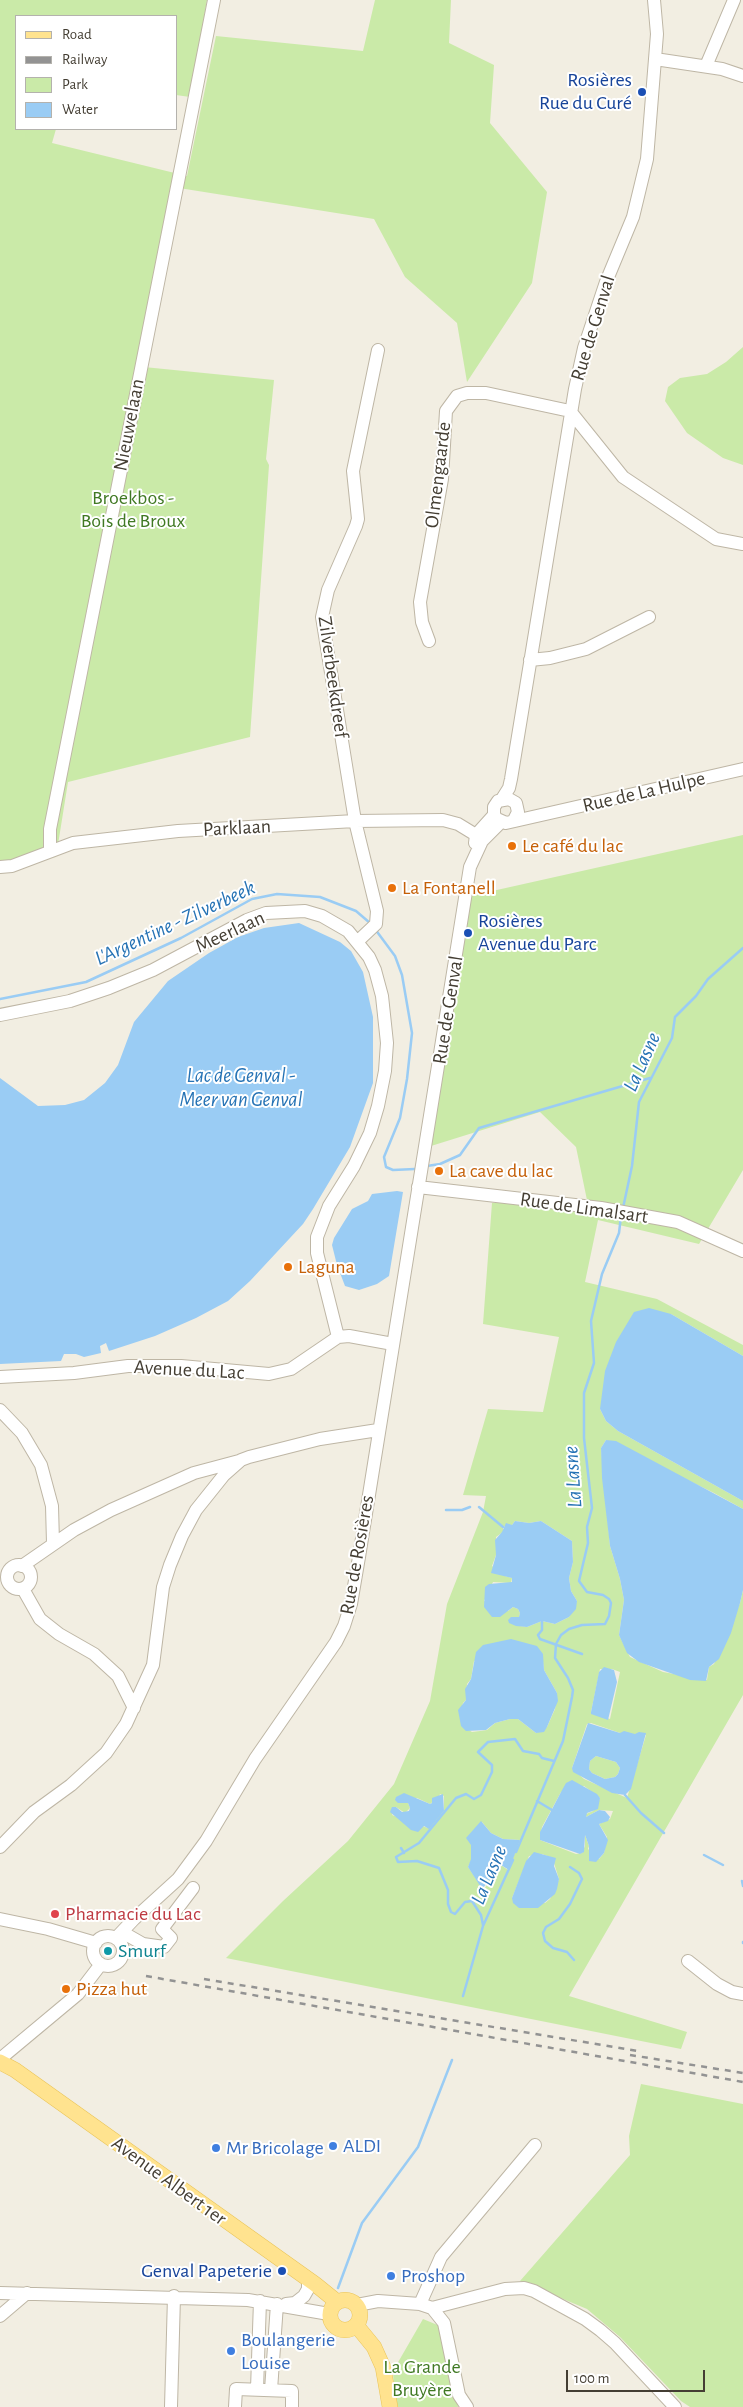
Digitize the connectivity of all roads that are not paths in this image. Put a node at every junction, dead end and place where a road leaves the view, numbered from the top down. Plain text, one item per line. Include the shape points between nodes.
1 (214, 0) edge
2 (654, 0) edge
3 (734, 0) edge
4 (656, 59) junction
5 (706, 66) junction
6 (743, 76) edge
7 (378, 350) dead end
8 (570, 411) junction
9 (743, 544) edge
10 (649, 618) dead end
11 (429, 641) dead end
12 (530, 660) junction
13 (743, 769) edge
14 (511, 802) junction
15 (546, 814) junction
16 (498, 819) junction
17 (514, 820) junction
18 (355, 821) junction
19 (476, 835) junction
20 (50, 851) junction
21 (474, 854) junction
22 (0, 867) edge
23 (367, 933) junction
24 (0, 1015) edge
25 (422, 1167) joint
26 (418, 1186) junction
27 (743, 1251) edge
28 (338, 1337) junction
29 (393, 1344) junction
30 (0, 1377) edge
31 (0, 1410) edge
32 (378, 1430) junction
33 (241, 1460) junction
34 (53, 1543) junction
35 (17, 1583) edge
36 (134, 1708) junction
37 (0, 1847) edge
38 (193, 1888) dead end
39 (0, 1919) edge
40 (119, 1935) junction
41 (96, 1943) junction
42 (688, 1961) dead end
43 (100, 1964) junction
44 (743, 1994) edge
45 (0, 2061) edge
46 (535, 2144) dead end
47 (308, 2279) junction
48 (0, 2292) edge
49 (26, 2293) junction
50 (174, 2296) junction
51 (260, 2301) junction
52 (280, 2305) junction
53 (357, 2305) junction
54 (426, 2306) junction
55 (333, 2308) junction
56 (0, 2316) edge
57 (356, 2325) junction
58 (257, 2389) junction
59 (271, 2390) junction
60 (171, 2407) edge
61 (235, 2407) edge
62 (292, 2407) edge
63 (390, 2407) edge
64 (466, 2407) edge
65 (675, 2407) edge

1 - 20 street, Nieuwelaan via 52,819
2 - 4 street, Rue de Genval
3 - 5 street
4 - 5 street
4 - 8 street, Rue de Genval via 647,159 641,189 584,348
5 - 6 street
7 - 18 street, Zilverbeekdreef via 353,470 358,519 328,590 322,617
8 - 9 street via 624,477 716,539
8 - 11 street, Olmengaarde via 475,392 457,396 450,404 446,411 442,479 420,602 422,622
8 - 12 street, Rue de Genval
10 - 12 street via 586,649
12 - 14 street, Rue de Genval via 509,788
13 - 15 street, Rue de La Hulpe
14 - 15 street, Rue de La Hulpe
14 - 16 street via 494,807
14 - 17 street
15 - 17 street, Rue de La Hulpe
16 - 17 street, Rue de La Hulpe
16 - 19 street
16 - 21 street, Rue de Genval
18 - 19 street, Parklaan via 443,820 458,824
18 - 20 street, Parklaan via 109,838 73,843
18 - 23 street, Zilverbeekdreef via 378,911
19 - 21 street, Rue de Genval
20 - 22 street, Parklaan via 12,866
21 - 25 street, Rue de Genval
23 - 24 street, Meerlaan via 348,931 322,916 305,911 266,913 153,970 109,988 70,1001
23 - 28 street, Meerlaan via 382,996 387,1043 385,1071 370,1133 329,1206 317,1237 317,1253
25 - 26 street, Rue de Rosières
26 - 27 street, Rue de Limalsart via 600,1208 678,1222
26 - 29 street, Rue de Rosières
28 - 29 street
28 - 30 street, Avenue du Lac via 291,1369 268,1374 181,1366 128,1366
29 - 32 street, Rue de Rosières
31 - 34 street via 22,1433 41,1466 52,1506
32 - 33 street via 320,1439
32 - 40 street, Rue de Rosières via 351,1604 340,1634 255,1759 206,1842 178,1880
33 - 34 street via 194,1473 155,1490 111,1510
33 - 36 street via 210,1491 182,1536 163,1587 153,1665
34 - 35 street via 36,1557
35 - 36 street via 40,1619 94,1654 118,1676
36 - 37 street via 106,1753 71,1785 34,1812
38 - 40 street via 162,1929 171,1938 164,1947 142,1944
39 - 41 street
40 - 41 street via 108,1936
40 - 43 street via 124,1951 122,1959 108,1966
41 - 43 street via 94,1953
42 - 44 street via 717,1984
43 - 45 street via 78,1994
45 - 47 main road, Avenue Albert 1er
46 - 54 street via 441,2257
47 - 52 street via 304,2296 295,2303
47 - 55 main road, Avenue Albert 1er
48 - 49 street
49 - 50 street
49 - 56 street
50 - 51 street
50 - 60 street
51 - 52 street
51 - 58 street
52 - 55 street
52 - 59 street
53 - 54 street via 378,2301
53 - 55 main road via 348,2299
53 - 57 main road via 360,2315
54 - 64 street via 444,2323 459,2396
54 - 65 street via 506,2289 534,2291 605,2334
55 - 57 main road via 332,2324 342,2330
57 - 63 main road via 374,2347 383,2367
58 - 59 street
58 - 61 street via 236,2389
59 - 62 street via 292,2391

